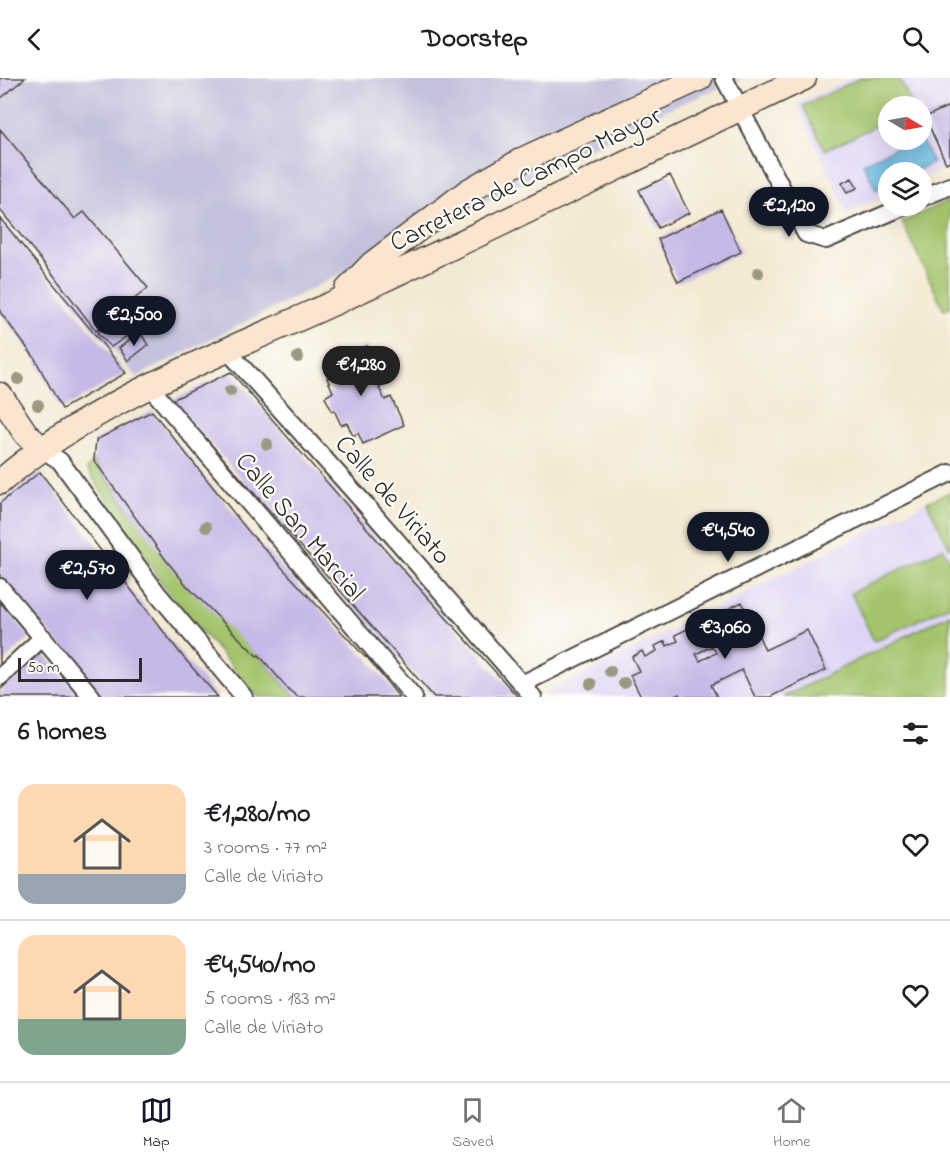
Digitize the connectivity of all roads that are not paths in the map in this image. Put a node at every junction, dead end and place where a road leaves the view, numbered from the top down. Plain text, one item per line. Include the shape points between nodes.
1 (670, 78) edge
2 (700, 78) edge
3 (724, 78) edge
4 (804, 78) edge
5 (646, 103) junction
6 (741, 108) junction
7 (950, 186) edge
8 (932, 193) edge
9 (882, 216) edge
10 (337, 301) junction
11 (227, 350) junction
12 (150, 387) junction
13 (0, 395) edge
14 (42, 449) junction
15 (950, 473) edge
16 (0, 482) edge
17 (0, 587) edge
18 (43, 638) junction
19 (0, 677) edge
20 (522, 684) junction
21 (92, 697) edge
22 (244, 697) edge
23 (414, 697) edge
24 (533, 697) edge

1 - 5 street
2 - 5 main road
3 - 6 street
4 - 6 main road, Carretera de Campo Mayor
5 - 10 main road via 524,159 467,192 372,264
6 - 9 street via 806,234 826,240
6 - 10 main road, Carretera de Campo Mayor
7 - 8 street
10 - 11 main road, Carretera de Campo Mayor
11 - 12 main road, Carretera de Campo Mayor
11 - 20 street, Calle de Viriato
12 - 14 main road, Carretera de Campo Mayor
12 - 23 street, Calle San Marcial
13 - 14 main road via 26,434
14 - 16 main road, Carretera de Campo Mayor
14 - 22 street via 60,461 164,602
15 - 20 street
17 - 18 street
18 - 19 street
18 - 21 street
20 - 24 street, Calle de Viriato

